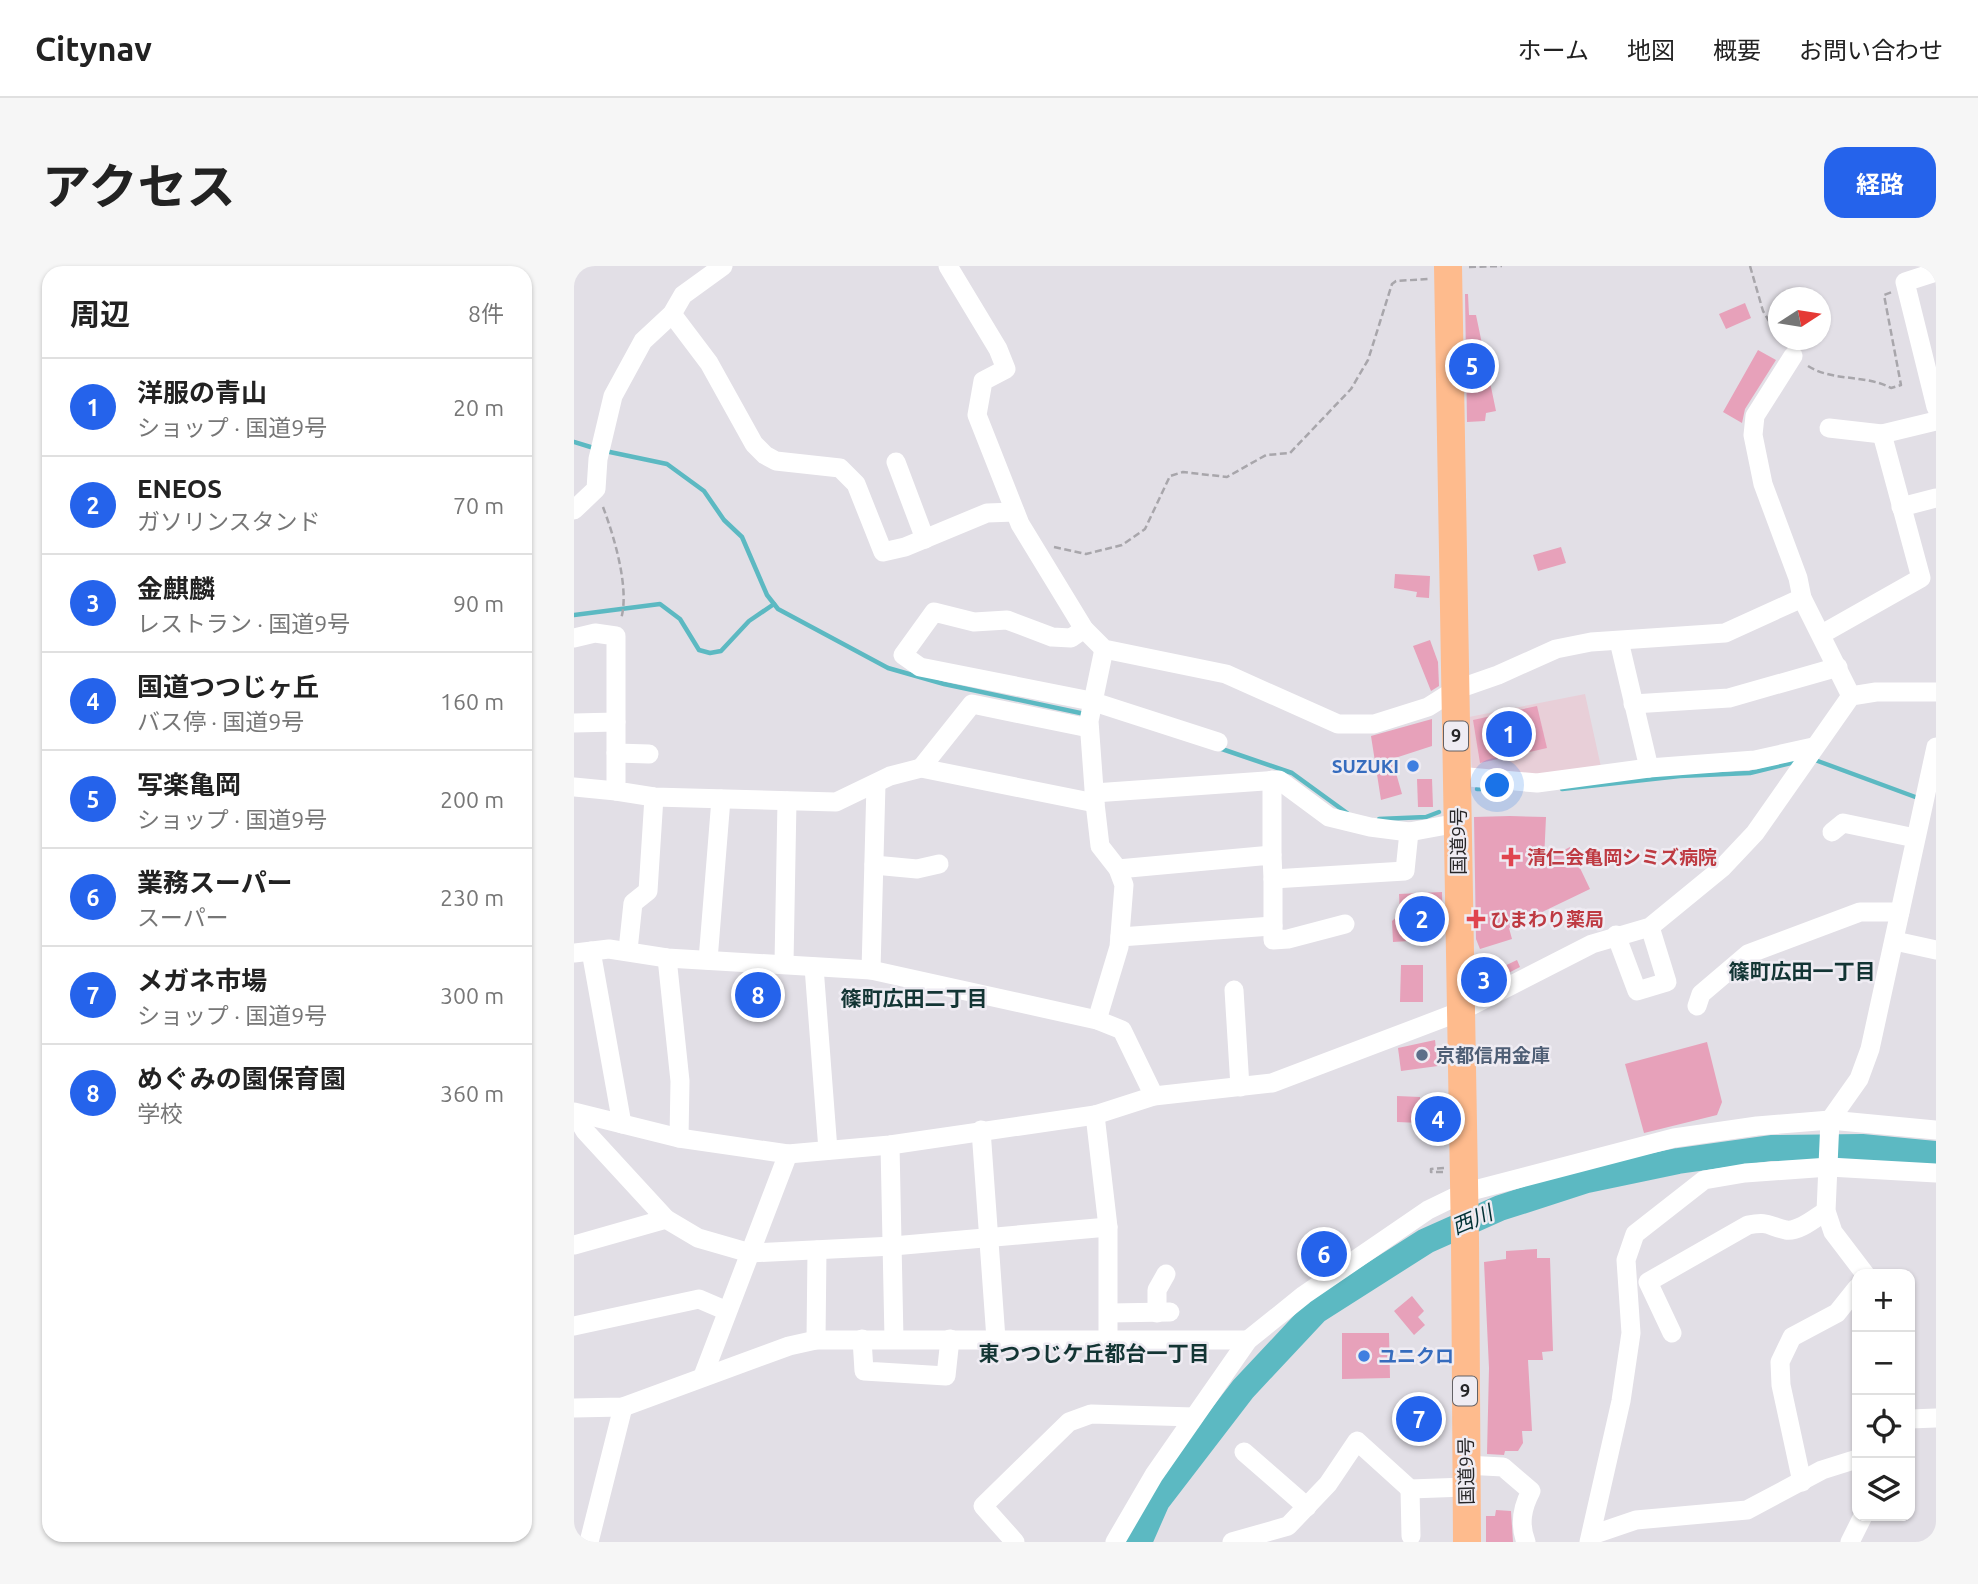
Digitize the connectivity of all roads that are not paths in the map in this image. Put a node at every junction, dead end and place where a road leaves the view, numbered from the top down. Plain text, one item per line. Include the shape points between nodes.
1 (723, 266) edge
2 (948, 266) edge
3 (1448, 271) edge
4 (1936, 272) edge
5 (672, 314) junction
6 (1930, 352) edge
7 (1793, 356) road end
8 (1936, 407) edge
9 (1936, 421) edge
10 (1829, 428) dead end
11 (1882, 434) junction
12 (896, 462) dead end
13 (1936, 498) edge
14 (1901, 507) junction
15 (574, 510) edge
16 (1015, 512) junction
17 (925, 539) junction
18 (1928, 576) edge
19 (1802, 598) junction
20 (1084, 629) junction
21 (1822, 634) junction
22 (574, 638) edge
23 (1619, 640) junction
24 (1104, 649) junction
25 (1838, 667) junction
26 (1455, 690) junction
27 (1936, 692) edge
28 (1851, 696) junction
29 (1091, 701) junction
30 (1633, 704) junction
31 (616, 722) junction
32 (574, 723) edge
33 (1089, 728) junction
34 (1217, 742) dead end
35 (1813, 747) junction
36 (1936, 747) edge
37 (616, 753) junction
38 (649, 754) dead end
39 (921, 768) junction
40 (1649, 768) junction
41 (1457, 776) junction
42 (1272, 780) junction
43 (876, 784) junction
44 (574, 787) edge
45 (1931, 790) edge
46 (616, 791) junction
47 (654, 797) junction
48 (1094, 798) junction
49 (721, 799) junction
50 (787, 801) junction
51 (1929, 811) edge
52 (1458, 823) junction
53 (1409, 832) junction
54 (1832, 832) dead end
55 (1915, 838) junction
56 (1272, 855) junction
57 (939, 864) dead end
58 (874, 865) junction
59 (1118, 869) junction
60 (1273, 878) junction
61 (1900, 912) junction
62 (1345, 924) dead end
63 (1273, 926) junction
64 (1650, 927) junction
65 (1616, 935) junction
66 (1120, 937) junction
67 (1895, 942) junction
68 (628, 950) junction
69 (1936, 950) edge
70 (582, 952) edge
71 (667, 958) junction
72 (708, 960) junction
73 (784, 964) junction
74 (814, 967) junction
75 (871, 970) junction
76 (1234, 990) dead end
77 (1697, 1006) dead end
78 (1459, 1012) junction
79 (1097, 1020) junction
80 (1240, 1087) junction
81 (1154, 1096) junction
82 (574, 1112) edge
83 (1095, 1115) junction
84 (622, 1124) junction
85 (1830, 1125) junction
86 (981, 1130) junction
87 (1936, 1130) edge
88 (679, 1138) junction
89 (890, 1145) junction
90 (828, 1150) junction
91 (788, 1154) junction
92 (1829, 1163) junction
93 (1936, 1173) edge
94 (1464, 1200) junction
95 (1826, 1211) junction
96 (666, 1219) junction
97 (1108, 1227) junction
98 (989, 1239) junction
99 (574, 1245) edge
100 (893, 1246) junction
101 (817, 1250) junction
102 (750, 1253) junction
103 (1861, 1269) edge
104 (1166, 1274) dead end
105 (1852, 1294) edge
106 (727, 1311) junction
107 (1109, 1313) junction
108 (574, 1326) edge
109 (1672, 1333) dead end
110 (862, 1339) junction
111 (894, 1339) junction
112 (950, 1339) junction
113 (996, 1339) junction
114 (816, 1340) junction
115 (1248, 1340) junction
116 (1108, 1341) junction
117 (703, 1376) junction
118 (623, 1407) junction
119 (574, 1408) edge
120 (1194, 1417) junction
121 (1936, 1418) edge
122 (1915, 1419) edge
123 (1244, 1452) dead end
124 (1852, 1462) edge
125 (1466, 1476) junction
126 (1802, 1482) junction
127 (1410, 1489) junction
128 (1307, 1507) junction
129 (1860, 1521) edge
130 (1411, 1536) dead end
131 (1593, 1540) edge
132 (589, 1542) edge
133 (1015, 1542) edge
134 (1115, 1542) edge
135 (1232, 1542) edge
136 (1467, 1542) edge
137 (1526, 1542) edge
138 (1850, 1542) edge

1 - 5 street via 682,295
2 - 16 street via 1006,369 984,381 977,415
3 - 26 highway, 国道9号 / 9
4 - 6 street via 1905,282
5 - 15 street via 643,341 613,396 596,489
5 - 17 street via 709,363 754,444 765,455 776,461 841,468 856,484 883,552
6 - 8 street
7 - 19 street via 1755,416 1753,435 1763,484
9 - 11 street
10 - 11 street
11 - 14 street
12 - 17 street
13 - 14 street
14 - 18 street
16 - 17 street via 987,513
16 - 20 street
18 - 21 street
19 - 21 street
19 - 23 street via 1725,633
20 - 24 street
20 - 29 street via 1071,638 1052,637 1007,620 974,622 933,612 903,656 920,667
21 - 25 street
22 - 31 street via 616,636
23 - 26 street via 1556,649
23 - 30 street
24 - 26 street via 1226,674 1338,724 1374,724 1428,707
24 - 29 street
25 - 28 street
25 - 30 street via 1728,698
26 - 41 highway, 国道9号 / 9
27 - 28 street
28 - 35 street
29 - 33 street
29 - 34 street
30 - 40 street
31 - 32 street
31 - 37 street
33 - 39 street via 972,704
33 - 48 street
35 - 40 street via 1755,760
35 - 64 street via 1755,833 1722,869
36 - 45 street
37 - 38 street
37 - 46 street
39 - 43 street
39 - 48 street
40 - 41 street via 1537,783
41 - 52 highway, 国道9号 / 9
42 - 48 street
42 - 53 street via 1279,780 1329,817
42 - 56 street
43 - 50 street via 836,802
43 - 58 street
44 - 46 street
45 - 51 street
46 - 47 street
47 - 49 street
47 - 68 street via 648,891 633,903
48 - 59 street via 1100,846
49 - 50 street
49 - 72 street
50 - 73 street
51 - 55 street
52 - 53 street
52 - 78 highway, 国道9号 / 9
53 - 60 street via 1405,872
54 - 55 street via 1843,823
55 - 61 street
56 - 59 street
56 - 60 street
57 - 58 street via 917,869
58 - 75 street
59 - 66 street via 1124,885
60 - 63 street
61 - 67 street
61 - 77 street via 1860,912 1748,954 1701,994
62 - 63 street via 1273,940
63 - 66 street
64 - 65 street
64 - 65 street via 1667,982 1637,991
65 - 78 street
66 - 79 street
67 - 69 street
67 - 85 street via 1870,1049 1859,1079
68 - 70 street
68 - 71 street
70 - 84 street
71 - 72 street
71 - 88 street via 680,1080
72 - 73 street
73 - 74 street
74 - 75 street
74 - 90 street
75 - 79 street
76 - 80 street
78 - 80 street via 1272,1083
78 - 94 highway, 国道9号 / 9
79 - 81 street via 1122,1030
80 - 81 street
81 - 83 street
82 - 84 street
82 - 96 street via 585,1131
83 - 86 street
83 - 97 street
84 - 88 street
85 - 87 street
85 - 92 street
85 - 94 street via 1757,1126 1674,1138
86 - 89 street
86 - 98 street
88 - 91 street
89 - 90 street
89 - 100 street
90 - 91 street
91 - 102 street
92 - 93 street
92 - 95 street
92 - 131 street via 1704,1180 1635,1234 1626,1260 1631,1333
94 - 115 street via 1428,1210
94 - 125 highway, 国道9号 / 9
95 - 103 street via 1833,1232
95 - 109 street via 1798,1228 1786,1230 1767,1221 1748,1225 1648,1282
96 - 99 street
96 - 102 street via 698,1238
97 - 98 street
97 - 107 street
98 - 100 street
98 - 113 street
100 - 101 street
100 - 111 street
101 - 102 street
101 - 114 street
102 - 106 street
104 - 107 street via 1157,1290 1164,1312
105 - 126 street via 1837,1313 1792,1337 1780,1362
106 - 108 street via 699,1299
106 - 117 street
107 - 116 street
110 - 111 street
110 - 112 street via 864,1371 946,1376
110 - 114 street
111 - 112 street
112 - 113 street
113 - 116 street
114 - 117 street
115 - 116 street
115 - 120 street
117 - 118 street
118 - 119 street
118 - 132 street
120 - 133 street via 1091,1414 1069,1422 983,1506
120 - 134 street
121 - 122 street
123 - 128 street
124 - 126 street
125 - 127 street
125 - 136 highway, 国道9号 / 9
125 - 137 street via 1503,1467 1531,1491 1521,1527
126 - 131 street via 1747,1510 1636,1520
127 - 128 street via 1357,1441
127 - 130 street
128 - 135 street via 1288,1526
129 - 138 street

